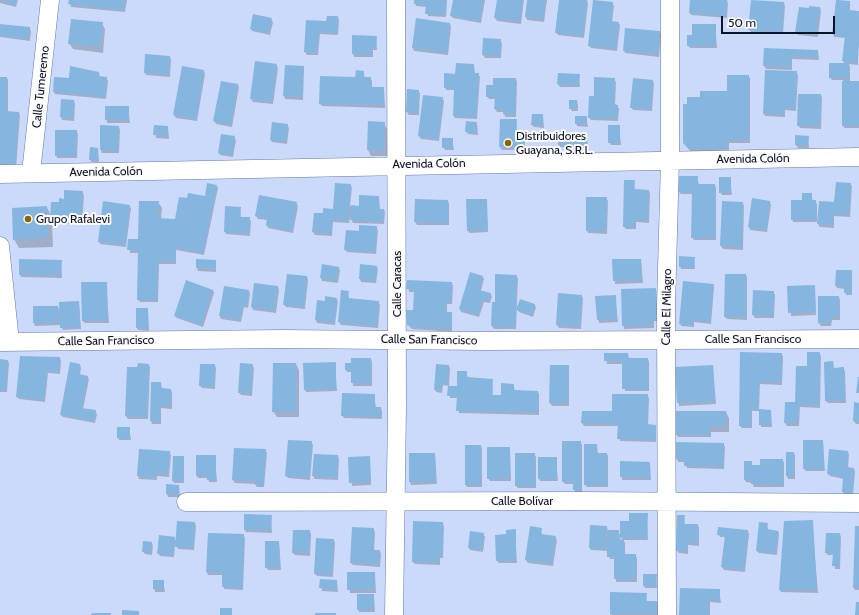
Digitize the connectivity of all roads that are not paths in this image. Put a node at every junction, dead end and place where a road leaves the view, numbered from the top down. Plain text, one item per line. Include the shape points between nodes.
1 (50, 0) edge
2 (396, 0) edge
3 (670, 0) edge
4 (859, 157) edge
5 (670, 160) junction
6 (396, 165) junction
7 (31, 173) junction
8 (0, 174) edge
9 (0, 246) edge
10 (666, 339) junction
11 (859, 339) edge
12 (397, 340) junction
13 (5, 342) edge
14 (186, 502) dead end
15 (396, 502) junction
16 (666, 502) junction
17 (859, 504) edge
18 (394, 615) edge
19 (666, 615) edge

1 - 7 street, Calle Tumeremo
2 - 6 street, Calle Caracas
3 - 5 street, Calle El Milagro
4 - 5 street, Avenida Colón
5 - 6 street, Avenida Colón
5 - 10 street, Calle El Milagro
6 - 7 street, Avenida Colón
6 - 12 street, Calle Caracas
7 - 8 street, Avenida Colón
9 - 13 street
10 - 11 street, Calle San Francisco
10 - 12 street, Calle San Francisco
10 - 16 street, Calle El Milagro
12 - 13 street, Calle San Francisco
12 - 15 street, Calle Caracas
14 - 15 street, Calle Bolívar
15 - 16 street, Calle Bolívar
15 - 18 street, Calle Caracas
16 - 17 street, Calle Bolívar
16 - 19 street, Calle El Milagro

